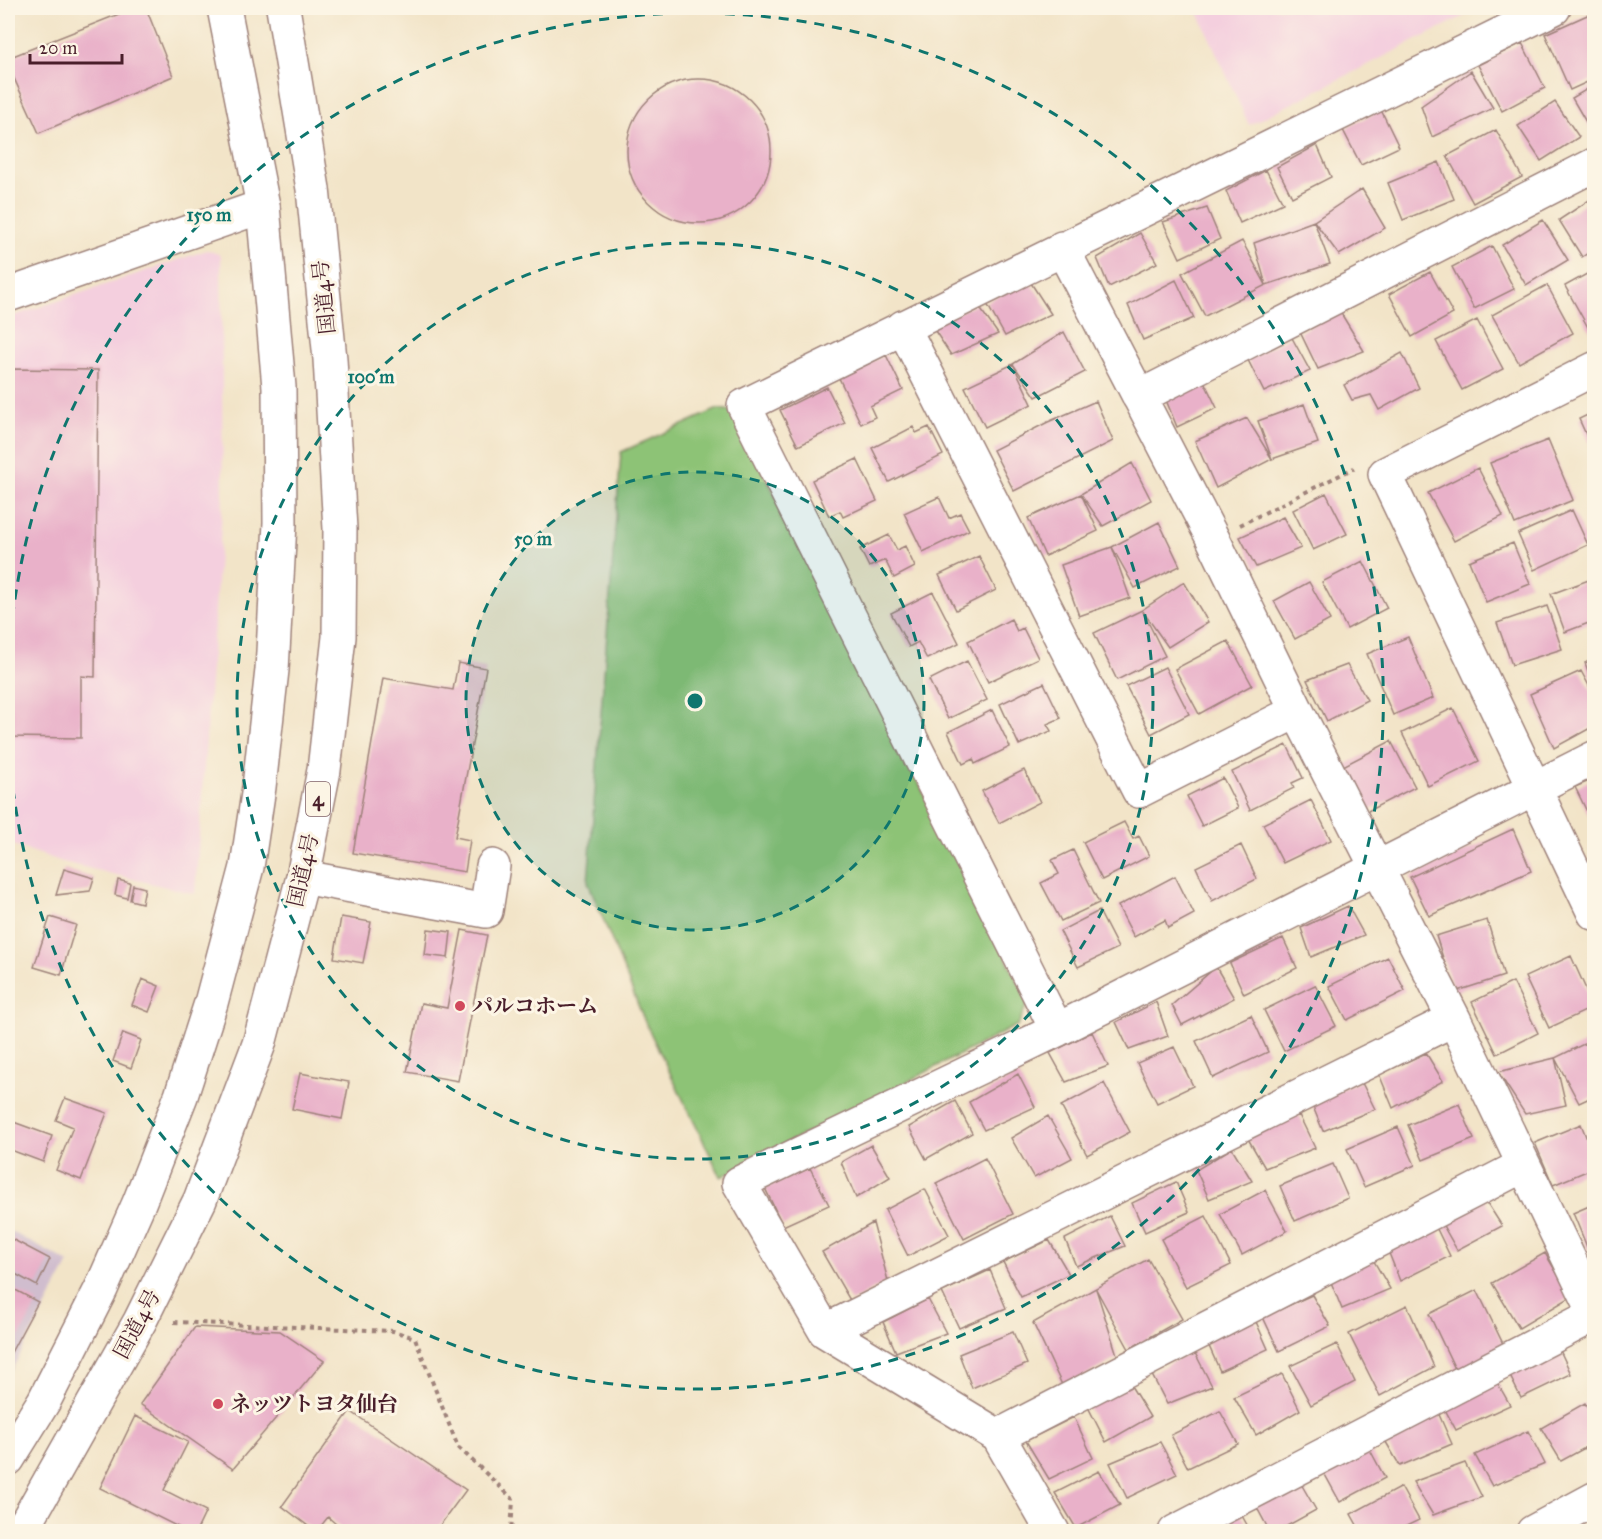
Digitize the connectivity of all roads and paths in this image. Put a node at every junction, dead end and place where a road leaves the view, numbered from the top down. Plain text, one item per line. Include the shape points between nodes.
1 (224, 8) edge
2 (283, 8) edge
3 (1554, 8) edge
4 (1594, 165) edge
5 (263, 206) junction
6 (1062, 248) junction
7 (8, 295) edge
8 (903, 327) junction
9 (1594, 369) edge
10 (1139, 397) junction
11 (1386, 474) junction
12 (1213, 539) junction
13 (1297, 711) junction
14 (1594, 758) edge
15 (1534, 787) junction
16 (493, 866) dead end
17 (1378, 868) junction
18 (303, 877) junction
19 (1594, 913) edge
20 (1454, 1019) junction
21 (1056, 1030) junction
22 (1524, 1165) junction
23 (1594, 1313) edge
24 (140, 1321) junction
25 (825, 1331) junction
26 (998, 1436) junction
27 (8, 1459) edge
28 (1594, 1499) edge
29 (24, 1528) edge
30 (510, 1532) edge
31 (1053, 1532) edge
32 (1174, 1532) edge
33 (1533, 1532) edge

1 - 5 main road
2 - 18 main road, 国道4号 / 4 via 313,189 330,359 340,529 339,637 324,770
3 - 6 main road
4 - 10 main road
5 - 7 main road
5 - 27 main road via 279,387 280,523 272,670 247,867 208,1014 139,1203 44,1401
6 - 8 main road
6 - 10 main road
8 - 13 main road via 1139,791
8 - 21 main road via 744,406
9 - 11 main road
10 - 12 main road
11 - 12 path via 1365,463
11 - 15 main road
12 - 13 main road
13 - 17 main road
14 - 15 main road
15 - 17 main road
15 - 19 main road
16 - 18 main road via 486,911
17 - 20 main road
17 - 21 main road
18 - 24 main road, 国道4号 / 4 via 259,1044 200,1200
20 - 22 main road
20 - 25 main road
21 - 25 main road via 739,1183
22 - 23 main road
22 - 26 main road
23 - 32 main road
24 - 29 main road, 国道4号 / 4
24 - 30 path via 393,1331 415,1338 458,1447 513,1499
25 - 26 main road
26 - 31 main road
28 - 33 main road

